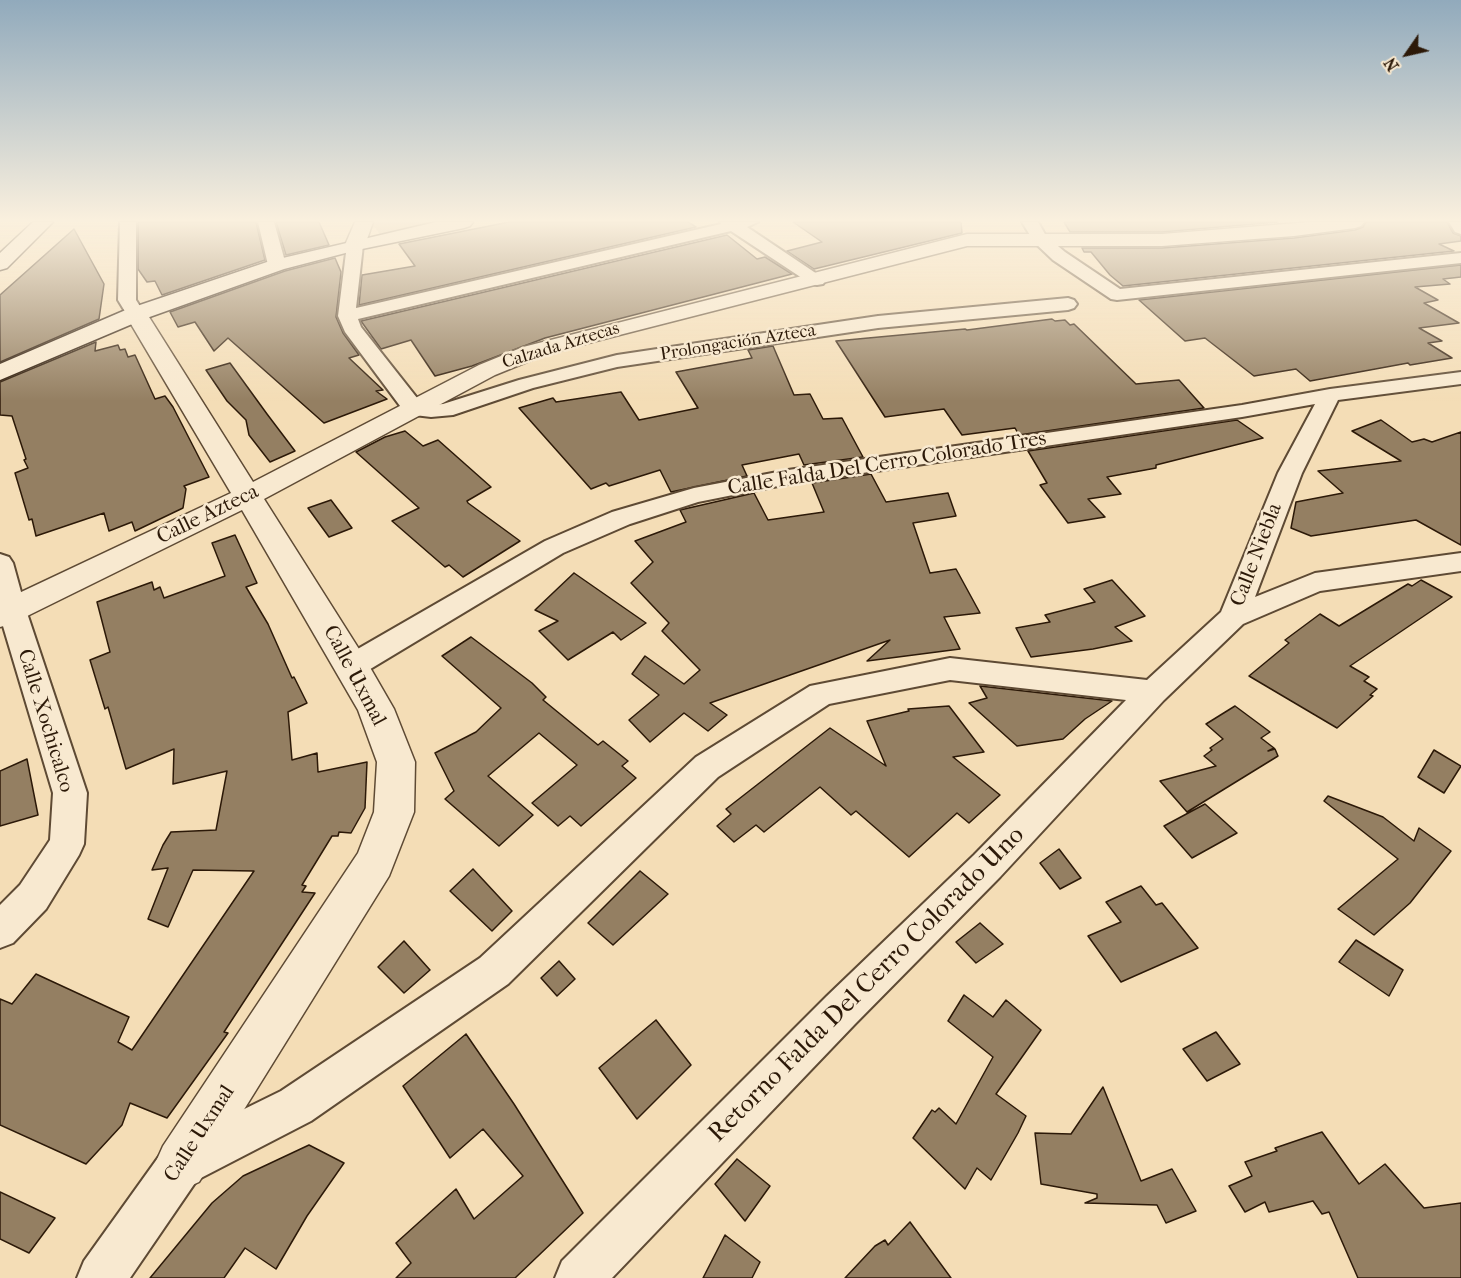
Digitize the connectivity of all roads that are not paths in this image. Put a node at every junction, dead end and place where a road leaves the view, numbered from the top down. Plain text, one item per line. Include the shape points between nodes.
1 (127, 282) edge
2 (231, 282) edge
3 (351, 282) edge
4 (493, 282) edge
5 (810, 282) edge
6 (1097, 282) edge
7 (1241, 282) edge
8 (1068, 304) dead end
9 (136, 314) junction
10 (347, 316) junction
11 (0, 373) edge
12 (1461, 378) edge
13 (1330, 395) junction
14 (414, 409) junction
15 (249, 495) junction
16 (1461, 562) edge
17 (0, 563) edge
18 (6, 613) edge
19 (1233, 617) junction
20 (352, 666) junction
21 (1153, 692) junction
22 (0, 930) edge
23 (182, 1164) junction
24 (101, 1278) edge
25 (579, 1278) edge

1 - 9 street, Calle Uxmal via 127,300
2 - 9 street
3 - 10 street
4 - 10 street
5 - 14 street, Calzada Aztecas via 531,352 487,370
6 - 7 street via 1117,295
8 - 14 street, Prolongación Azteca via 878,322 617,361 445,410
9 - 11 street
9 - 15 street, Calle Uxmal
10 - 14 street
12 - 13 street, Calle Falda Del Cerro Colorado Tres
13 - 19 street, Calle Niebla via 1290,473
13 - 20 street, Calle Falda Del Cerro Colorado Tres via 788,477 694,495 621,518 554,547
14 - 15 street, Calle Azteca
15 - 18 street, Calle Azteca
15 - 20 street, Calle Uxmal
16 - 19 street via 1315,582
17 - 18 street, Calle Xochicalco
18 - 22 street, Calle Xochicalco via 70,793 67,844 33,897
19 - 21 street, Calle Niebla
20 - 23 street, Calle Uxmal via 376,709 396,762 394,812 375,863
21 - 23 street via 950,669 821,694 707,767 494,971 296,1106
21 - 25 street, Retorno Falda Del Cerro Colorado Uno via 987,866
23 - 24 street, Calle Uxmal

